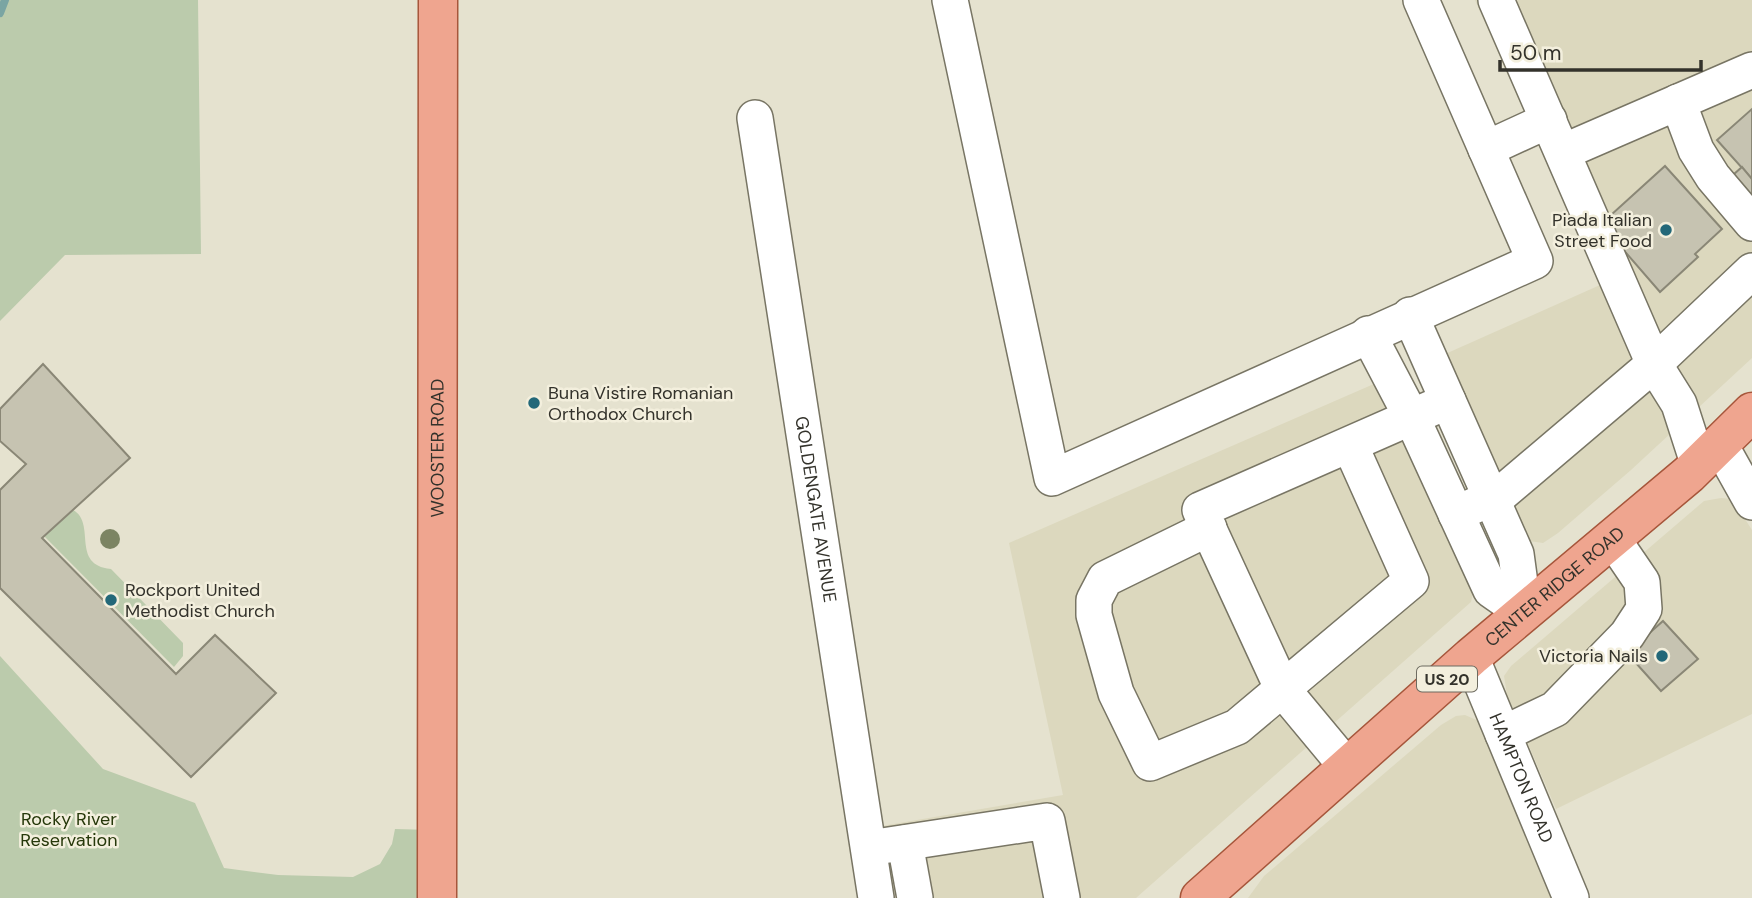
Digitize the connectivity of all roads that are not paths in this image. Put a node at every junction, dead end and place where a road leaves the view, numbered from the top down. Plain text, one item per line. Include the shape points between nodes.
1 (438, 0) edge
2 (950, 0) edge
3 (1420, 0) edge
4 (1496, 0) edge
5 (1752, 70) edge
6 (1678, 102) junction
7 (755, 118) dead end
8 (1549, 120) junction
9 (1486, 149) junction
10 (1563, 152) junction
11 (1752, 223) edge
12 (1752, 271) edge
13 (1410, 315) junction
14 (1368, 334) junction
15 (1654, 364) junction
16 (1447, 401) junction
17 (1752, 412) edge
18 (1412, 418) junction
19 (1350, 444) junction
20 (1709, 453) junction
21 (1491, 499) junction
22 (1752, 502) edge
23 (1456, 514) junction
24 (1205, 519) junction
25 (1612, 538) junction
26 (1116, 550) dead end
27 (1524, 613) junction
28 (1471, 657) junction
29 (1283, 690) junction
30 (1503, 734) junction
31 (1347, 767) junction
32 (905, 843) junction
33 (869, 848) junction
34 (438, 898) edge
35 (876, 898) edge
36 (915, 898) edge
37 (1062, 898) edge
38 (1200, 898) edge
39 (1571, 898) edge

1 - 34 main road, WOOSTER ROAD
2 - 14 street via 1052,478
3 - 9 street
4 - 8 street
5 - 6 street
6 - 10 street
6 - 11 street via 1696,150
7 - 33 street, GOLDENGATE AVENUE
8 - 9 street
8 - 10 street
9 - 13 street via 1535,261
10 - 15 street
12 - 15 street
13 - 14 street
13 - 16 street
14 - 18 street
15 - 20 street
15 - 21 street
16 - 18 street
16 - 21 street
17 - 20 main road, CENTER RIDGE ROAD / US 20
18 - 19 street
18 - 23 street
19 - 24 street
19 - 29 street via 1411,582
20 - 22 street
20 - 25 main road, CENTER RIDGE ROAD / US 20
21 - 23 street
21 - 27 street via 1516,554
23 - 27 street via 1491,590
24 - 26 street
24 - 29 street
24 - 29 street via 1105,579 1094,600 1116,693 1150,763 1237,727
25 - 27 main road, CENTER RIDGE ROAD / US 20
25 - 30 street via 1642,582 1644,609 1627,635 1555,709
27 - 28 main road, CENTER RIDGE ROAD / US 20
28 - 30 street, HAMPTON ROAD
28 - 31 main road, CENTER RIDGE ROAD / US 20
29 - 31 street
30 - 39 street, HAMPTON ROAD
31 - 38 main road, CENTER RIDGE ROAD / US 20
32 - 33 street
32 - 36 street
32 - 37 street via 1046,821
33 - 35 street, GOLDENGATE AVENUE

